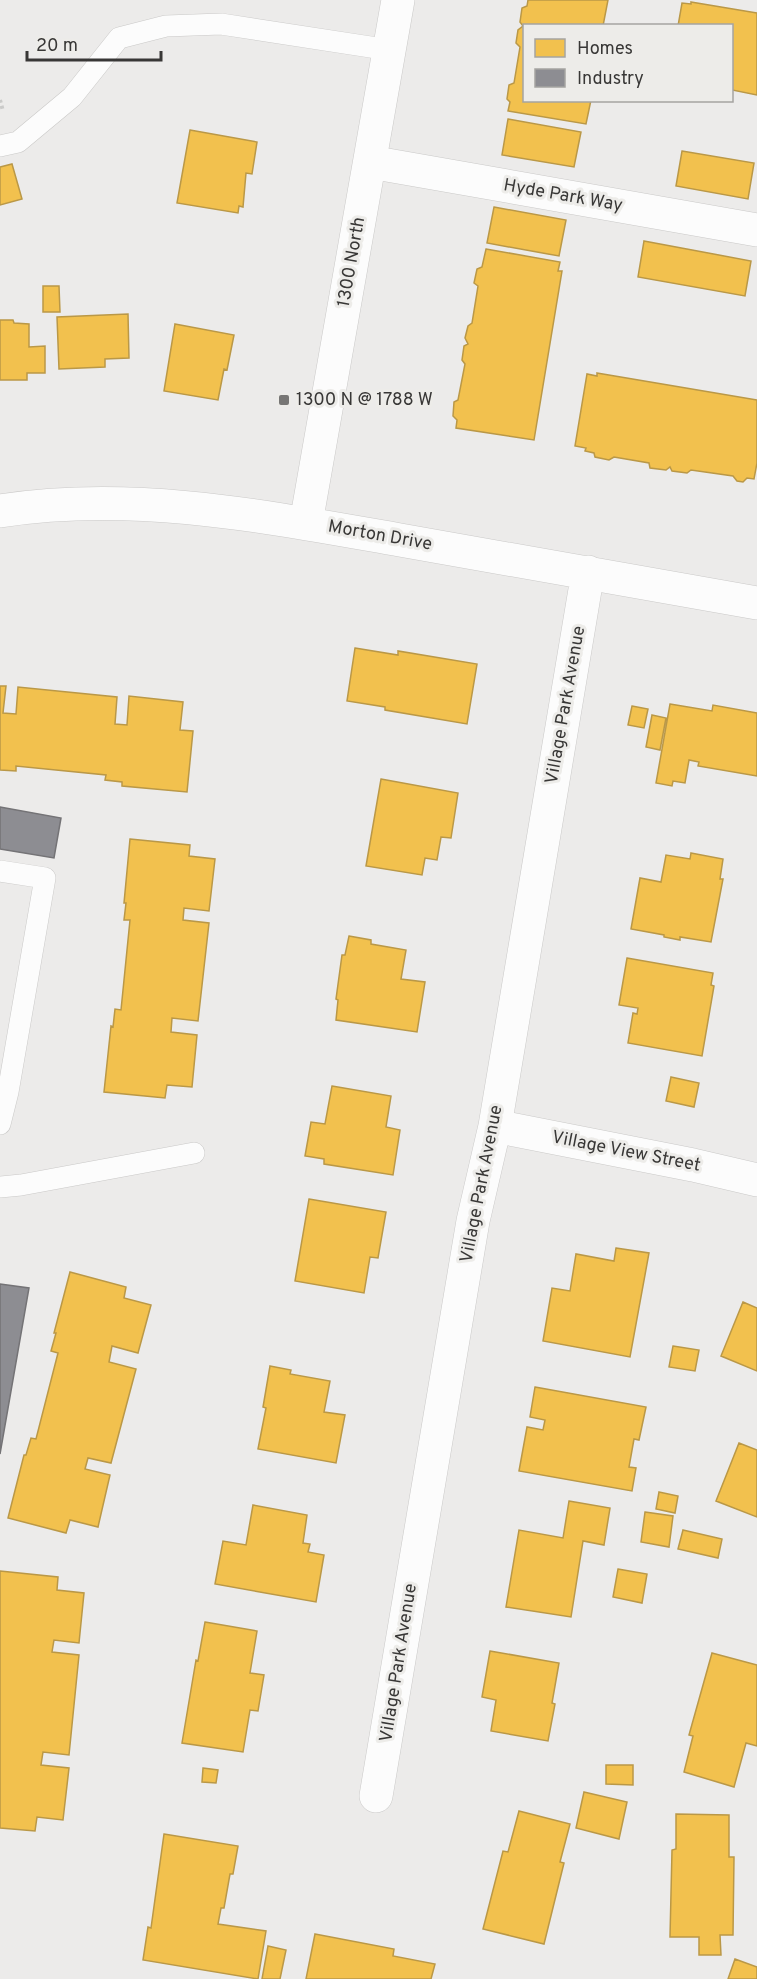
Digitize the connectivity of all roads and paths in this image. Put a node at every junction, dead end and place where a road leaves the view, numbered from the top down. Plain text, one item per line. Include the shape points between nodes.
1 (398, 0) edge
2 (390, 50) junction
3 (0, 146) edge
4 (370, 162) junction
5 (757, 230) edge
6 (0, 511) edge
7 (306, 523) junction
8 (588, 572) junction
9 (757, 603) edge
10 (0, 871) edge
11 (0, 1124) edge
12 (495, 1126) junction
13 (194, 1153) dead end
14 (757, 1180) edge
15 (0, 1187) edge
16 (376, 1796) dead end

1 - 2 street, 1300 North
2 - 3 lane via 221,24 166,26 119,38 72,97 18,142
2 - 4 street, 1300 North
4 - 5 street, Hyde Park Way
4 - 7 street, 1300 North
6 - 7 street, Morton Drive via 115,503 213,509
7 - 8 street, Morton Drive
8 - 9 street, Morton Drive
8 - 12 street, Village Park Avenue
10 - 11 lane via 45,878
12 - 14 street, Village View Street
12 - 16 street, Village Park Avenue via 472,1221
13 - 15 lane

